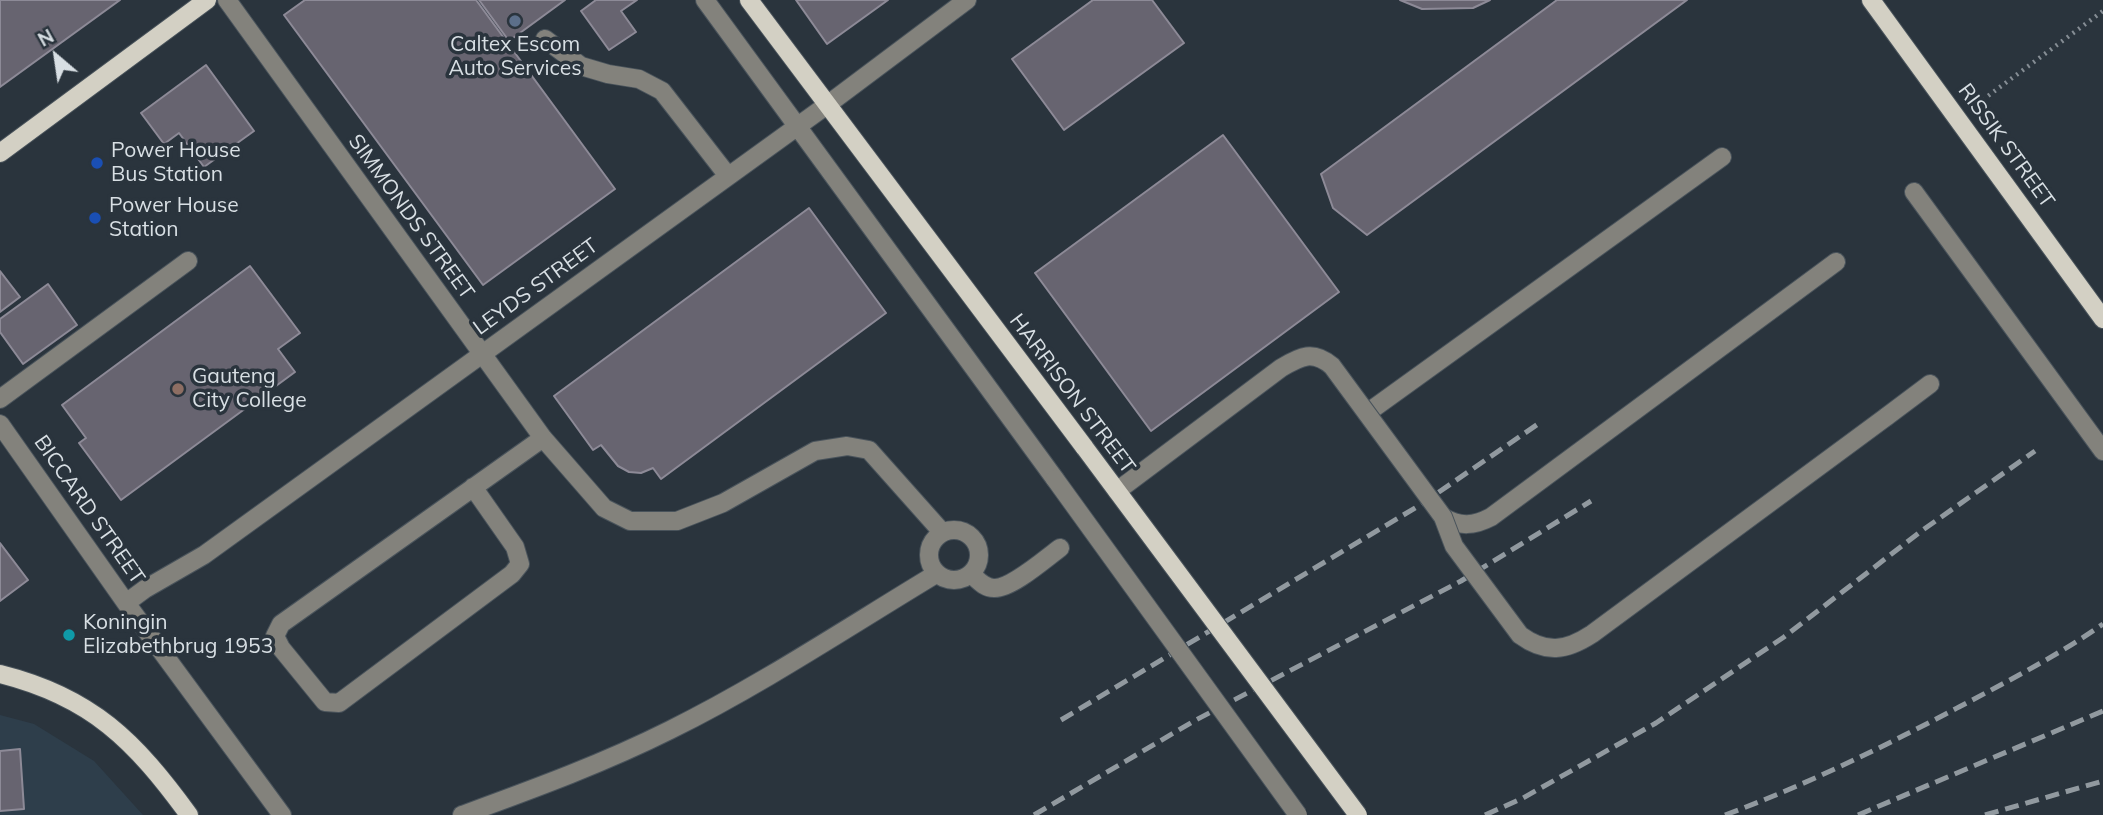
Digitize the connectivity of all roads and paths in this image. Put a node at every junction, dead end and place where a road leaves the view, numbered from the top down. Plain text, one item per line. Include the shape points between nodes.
1 (207, 0) edge
2 (227, 0) edge
3 (705, 0) edge
4 (750, 0) edge
5 (1871, 0) edge
6 (960, 2) edge
7 (2103, 11) edge
8 (545, 39) dead end
9 (827, 105) junction
10 (1958, 118) junction
11 (797, 127) junction
12 (0, 153) edge
13 (1716, 162) dead end
14 (728, 176) junction
15 (1914, 192) dead end
16 (188, 261) dead end
17 (1836, 261) dead end
18 (2103, 319) edge
19 (481, 355) junction
20 (1930, 384) dead end
21 (0, 399) edge
22 (1367, 412) junction
23 (0, 424) edge
24 (543, 438) junction
25 (2103, 451) edge
26 (473, 488) junction
27 (1117, 491) junction
28 (1443, 517) junction
29 (942, 532) junction
30 (1060, 548) dead end
31 (936, 574) junction
32 (971, 574) junction
33 (126, 603) junction
34 (0, 674) edge
35 (189, 815) edge
36 (282, 815) edge
37 (462, 815) edge
38 (1298, 815) edge
39 (1358, 815) edge

1 - 12 main road
2 - 19 street, SIMMONDS STREET
3 - 11 street
4 - 9 main road, HARRISON STREET
5 - 10 main road, RISSIK STREET
6 - 9 street, LEYDS STREET
7 - 10 path
8 - 14 street via 581,66 639,79 662,91
9 - 11 street, LEYDS STREET
9 - 27 main road, HARRISON STREET, bridge
10 - 18 main road, RISSIK STREET
11 - 14 street, LEYDS STREET
11 - 38 street, bridge
13 - 22 street
14 - 19 street, LEYDS STREET
15 - 25 street
16 - 21 street
17 - 28 street via 1491,517 1464,525
19 - 24 street, SIMMONDS STREET
19 - 33 street, LEYDS STREET via 204,555
20 - 28 street, bridge via 1592,634 1561,648 1545,649 1520,635 1454,546
22 - 27 street, bridge via 1323,358 1296,359
22 - 28 street, bridge
23 - 33 street, BICCARD STREET
24 - 26 street
24 - 29 street, SIMMONDS STREET via 604,509 630,521 677,521 723,503 815,451 847,446 869,450
26 - 26 street via 281,624 275,636 281,648 325,702 339,703 520,564 516,547
27 - 39 main road, HARRISON STREET, bridge
29 - 31 street via 928,552
29 - 32 street via 954,529 975,540 978,564
30 - 32 street via 1007,586 985,586
31 - 32 street via 960,580
31 - 37 street via 670,730 575,774
33 - 36 street, BICCARD STREET
34 - 35 main road via 48,689 101,718 142,753

